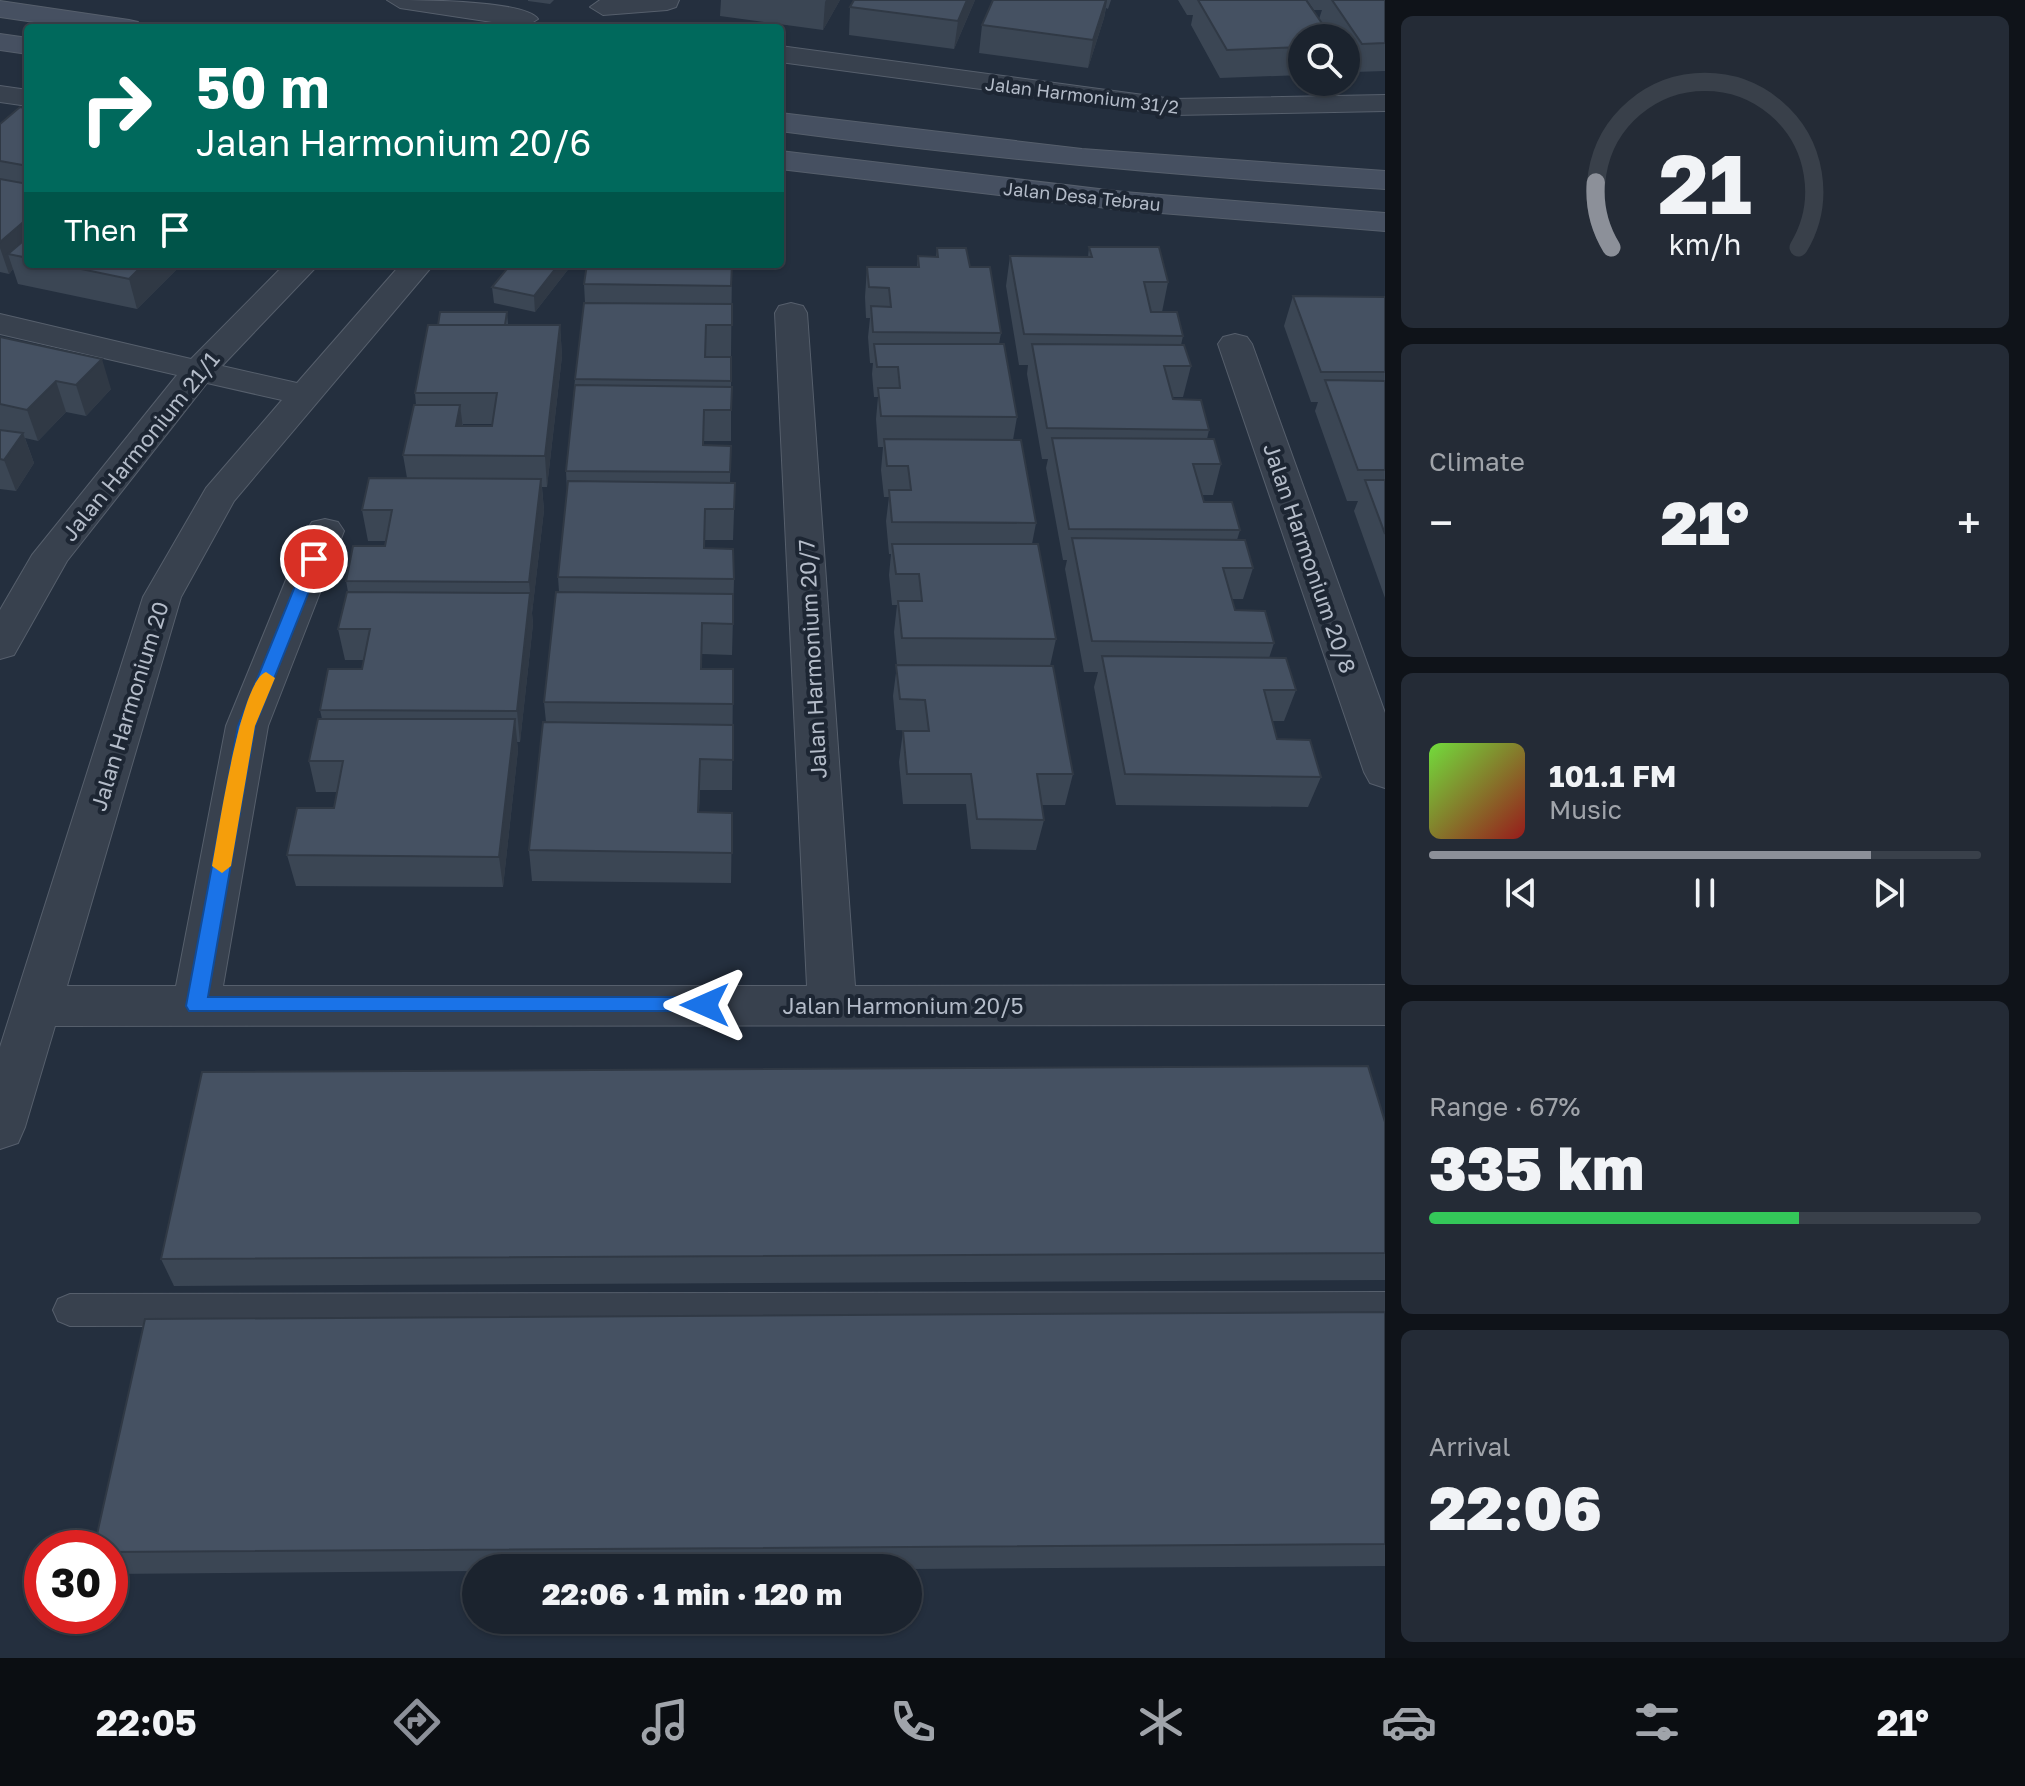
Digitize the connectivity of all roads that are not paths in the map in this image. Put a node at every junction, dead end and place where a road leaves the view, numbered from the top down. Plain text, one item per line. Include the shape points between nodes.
1 (400, 0) edge
2 (668, 1) edge
3 (0, 9) edge
4 (599, 12) edge
5 (525, 19) dead end
6 (102, 24) edge
7 (651, 24) edge
8 (0, 42) edge
9 (24, 45) edge
10 (784, 55) edge
11 (0, 94) edge
12 (24, 97) edge
13 (1385, 103) edge
14 (784, 123) edge
15 (784, 160) edge
16 (1385, 180) edge
17 (1385, 222) edge
18 (299, 268) edge
19 (415, 268) edge
20 (791, 313) dead end
21 (0, 324) edge
22 (1235, 344) dead end
23 (200, 369) junction
24 (304, 395) junction
25 (325, 531) dead end
26 (0, 645) edge
27 (1385, 772) edge
28 (832, 1005) junction
29 (1385, 1005) edge
30 (37, 1006) junction
31 (196, 1006) junction
32 (0, 1127) edge
33 (1385, 1308) edge
34 (70, 1310) dead end

1 - 5 street
2 - 4 street
2 - 7 street
3 - 6 main road
8 - 9 main road
10 - 13 street, Jalan Harmonium 31/2 via 1173,107
11 - 12 street
14 - 16 main road, Jalan Desa Tebrau via 1105,162
15 - 17 main road, Jalan Desa Tebrau via 1124,201
18 - 23 street, Jalan Harmonium 21/1
19 - 24 street, Jalan Harmonium 20
20 - 28 street, Jalan Harmonium 20/7
21 - 23 street
22 - 27 street, Jalan Harmonium 20/8
23 - 24 street
23 - 26 street, Jalan Harmonium 21/1 via 51,555
24 - 30 street, Jalan Harmonium 20 via 219,496 162,597
25 - 31 street via 247,726
28 - 29 street, Jalan Harmonium 20/5
28 - 31 street, Jalan Harmonium 20/5
30 - 31 street, Jalan Harmonium 20/5
30 - 32 street, Jalan Harmonium 20
33 - 34 lane

